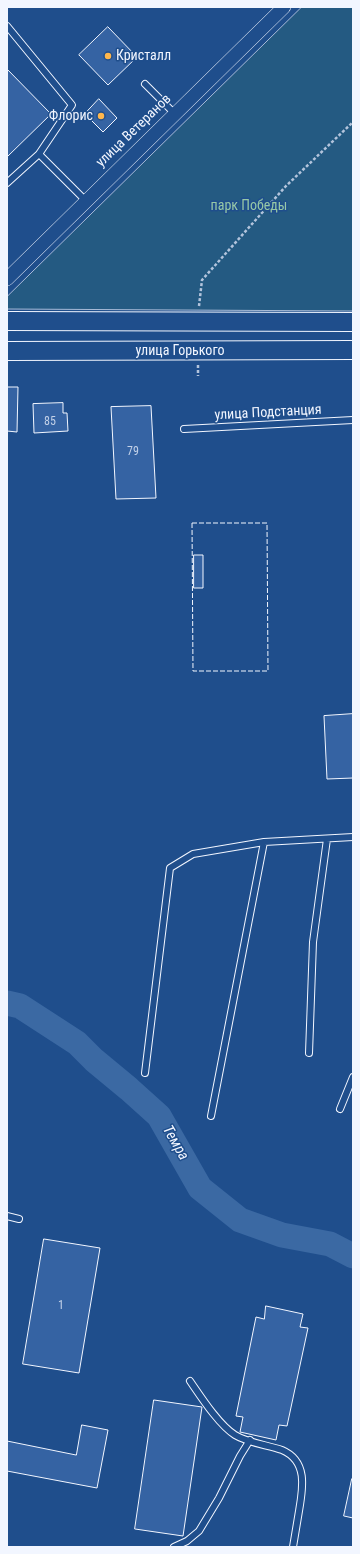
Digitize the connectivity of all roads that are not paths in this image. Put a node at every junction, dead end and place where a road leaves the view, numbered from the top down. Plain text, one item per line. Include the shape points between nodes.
1 (284, 7) edge
2 (7, 26) edge
3 (145, 84) dead end
4 (175, 114) junction
5 (39, 154) junction
6 (7, 183) edge
7 (86, 201) junction
8 (7, 279) edge
9 (7, 321) edge
10 (353, 322) edge
11 (353, 350) edge
12 (7, 351) edge
13 (353, 420) edge
14 (184, 429) dead end
15 (353, 837) edge
16 (327, 839) junction
17 (264, 842) junction
18 (309, 1053) dead end
19 (144, 1073) dead end
20 (353, 1077) edge
21 (340, 1109) dead end
22 (211, 1116) dead end
23 (7, 1216) edge
24 (19, 1218) dead end
25 (190, 1381) dead end
26 (250, 1440) junction
27 (174, 1547) edge
28 (293, 1547) edge

1 - 4 street, улица Ветеранов
2 - 5 lane via 72,104
3 - 4 lane
4 - 7 street, улица Ветеранов
5 - 6 lane
5 - 7 lane
7 - 8 street, улица Ветеранов
9 - 10 main road, улица Горького
11 - 12 main road, улица Горького
13 - 14 lane, улица Подстанция
15 - 16 lane
16 - 17 lane
16 - 18 lane via 313,942
17 - 19 lane via 193,854 170,868
17 - 22 lane
20 - 21 lane
23 - 24 lane
25 - 26 lane via 221,1422 235,1435
26 - 27 lane via 199,1531
26 - 28 lane via 283,1451 293,1457 299,1465 303,1476 303,1488

